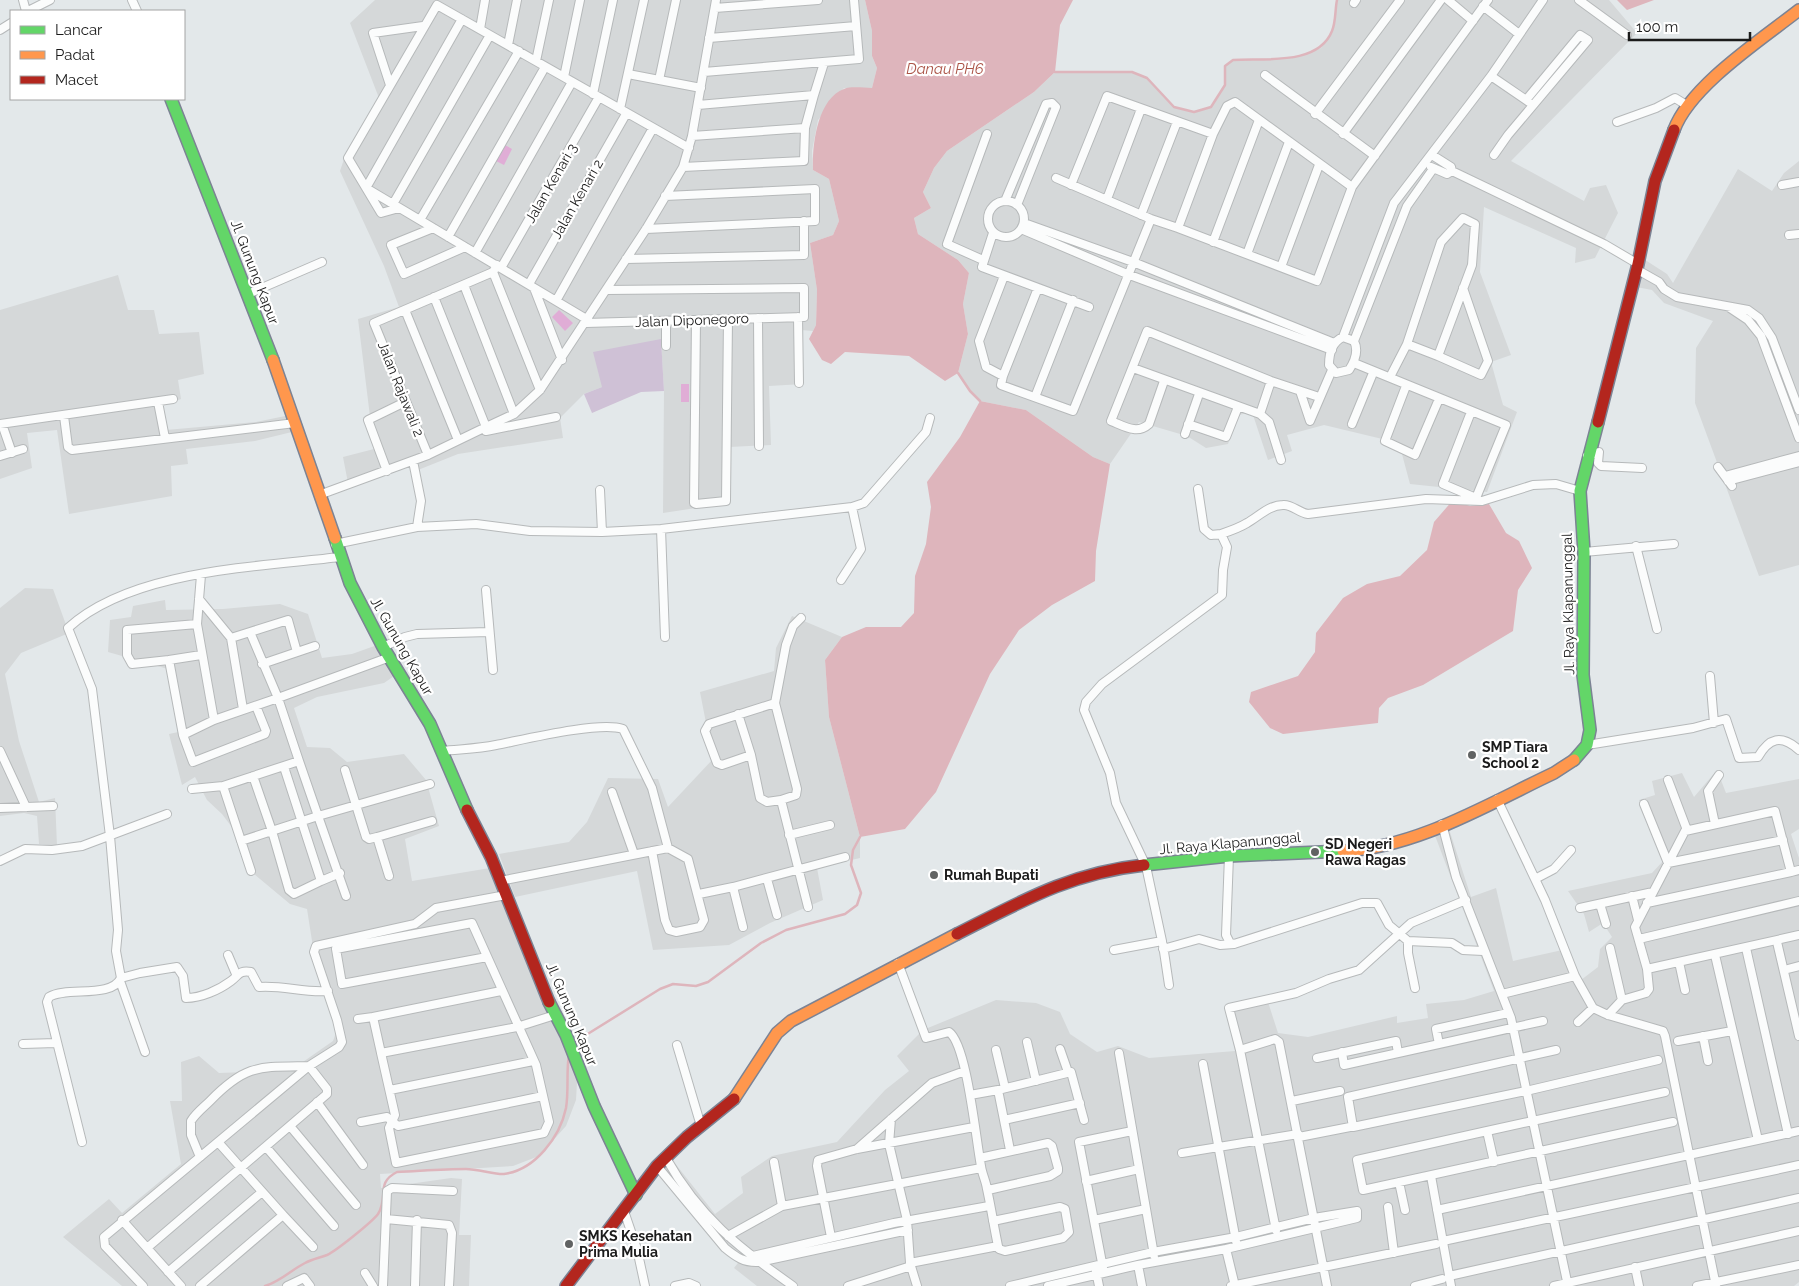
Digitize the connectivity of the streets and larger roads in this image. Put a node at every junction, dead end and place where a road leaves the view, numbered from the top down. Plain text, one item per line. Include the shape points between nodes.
1 (50, 0) edge
2 (485, 0) edge
3 (517, 0) edge
4 (549, 0) edge
5 (580, 0) edge
6 (613, 0) edge
7 (644, 0) edge
8 (676, 0) edge
9 (818, 0) edge
10 (854, 0) edge
11 (1400, 0) edge
12 (1441, 0) edge
13 (1448, 0) edge
14 (1543, 0) edge
15 (1579, 0) edge
16 (1484, 3) edge
17 (715, 4) edge
18 (29, 10) edge
19 (1799, 10) edge
20 (462, 19) junction
21 (1472, 21) junction
22 (423, 26) junction
23 (856, 26) junction
24 (480, 29) junction
25 (1519, 34) junction
26 (490, 35) junction
27 (1627, 35) dead end
28 (709, 38) junction
29 (508, 45) junction
30 (519, 51) junction
31 (536, 61) junction
32 (824, 62) junction
33 (545, 67) junction
34 (704, 72) junction
35 (628, 74) junction
36 (1264, 75) dead end
37 (1491, 76) junction
38 (564, 77) junction
39 (659, 80) junction
40 (572, 82) junction
41 (390, 86) junction
42 (701, 88) junction
43 (814, 95) junction
44 (596, 96) junction
45 (171, 100) edge
46 (1530, 103) junction
47 (698, 105) junction
48 (1688, 106) junction
49 (1141, 109) junction
50 (623, 112) junction
51 (1316, 114) junction
52 (1259, 120) junction
53 (1177, 122) junction
54 (1617, 122) dead end
55 (653, 128) junction
56 (806, 128) junction
57 (988, 134) dead end
58 (1213, 134) junction
59 (1342, 134) junction
60 (692, 136) junction
61 (1289, 142) junction
62 (690, 148) junction
63 (1432, 155) junction
64 (1494, 155) dead end
65 (1375, 156) junction
66 (1426, 164) junction
67 (1319, 165) junction
68 (682, 167) junction
69 (1434, 169) junction
70 (1452, 172) junction
71 (1056, 178) dead end
72 (1799, 182) edge
73 (1071, 185) junction
74 (1782, 185) dead end
75 (1352, 187) junction
76 (366, 188) junction
77 (665, 196) junction
78 (1107, 199) junction
79 (1005, 201) junction
80 (1017, 205) junction
81 (396, 206) junction
82 (1141, 215) junction
83 (1151, 219) junction
84 (420, 220) junction
85 (804, 221) junction
86 (1022, 226) junction
87 (433, 228) junction
88 (1178, 228) junction
89 (646, 229) junction
90 (993, 232) junction
91 (1799, 234) edge
92 (1789, 235) dead end
93 (448, 237) junction
94 (1213, 242) junction
95 (465, 247) junction
96 (475, 253) junction
97 (1247, 254) junction
98 (626, 259) junction
99 (983, 260) junction
100 (322, 262) dead end
101 (1133, 262) junction
102 (1637, 266) junction
103 (1281, 267) junction
104 (497, 269) junction
105 (1127, 274) junction
106 (1004, 276) junction
107 (464, 285) junction
108 (531, 286) junction
109 (1038, 288) junction
110 (1463, 288) junction
111 (606, 290) junction
112 (248, 294) junction
113 (434, 297) junction
114 (1073, 300) junction
115 (556, 301) junction
116 (1089, 307) dead end
117 (1730, 308) junction
118 (405, 310) junction
119 (798, 317) junction
120 (758, 318) junction
121 (728, 319) junction
122 (696, 320) junction
123 (587, 321) junction
124 (666, 321) junction
125 (1343, 337) junction
126 (1354, 341) junction
127 (1407, 344) junction
128 (666, 346) dead end
129 (1333, 347) junction
130 (1438, 356) junction
131 (562, 360) junction
132 (1354, 363) junction
133 (1133, 368) junction
134 (1332, 370) junction
135 (1373, 373) junction
136 (1003, 376) junction
137 (1390, 377) junction
138 (1164, 381) junction
139 (1271, 381) junction
140 (798, 383) dead end
141 (1406, 386) junction
142 (540, 390) junction
143 (1300, 391) junction
144 (1199, 394) junction
145 (1035, 397) junction
146 (1319, 397) junction
147 (173, 399) dead end
148 (1439, 399) junction
149 (158, 402) junction
150 (405, 402) junction
151 (1238, 407) junction
152 (1799, 410) edge
153 (1471, 412) junction
154 (514, 414) junction
155 (1260, 414) junction
156 (64, 416) junction
157 (556, 418) dead end
158 (930, 418) dead end
159 (1310, 421) junction
160 (295, 423) junction
161 (1, 424) edge
162 (1188, 424) junction
163 (1352, 424) dead end
164 (486, 428) junction
165 (1309, 430) dead end
166 (471, 434) junction
167 (1185, 434) dead end
168 (165, 438) junction
169 (1799, 438) edge
170 (458, 440) junction
171 (759, 446) dead end
172 (23, 449) dead end
173 (12, 452) junction
174 (428, 455) junction
175 (0, 456) edge
176 (1587, 456) junction
177 (1799, 456) edge
178 (1281, 460) dead end
179 (413, 461) junction
180 (1799, 462) edge
181 (1718, 467) dead end
182 (1642, 468) dead end
183 (388, 471) junction
184 (1728, 481) junction
185 (1198, 488) dead end
186 (600, 490) dead end
187 (1580, 491) junction
188 (319, 495) junction
189 (852, 507) junction
190 (417, 527) junction
191 (660, 528) junction
192 (602, 532) junction
193 (1221, 534) junction
194 (335, 544) junction
195 (1674, 544) dead end
196 (1636, 546) junction
197 (1584, 552) junction
198 (340, 557) junction
199 (201, 575) junction
200 (841, 580) dead end
201 (486, 590) dead end
202 (199, 600) junction
203 (801, 618) dead end
204 (197, 624) junction
205 (1657, 629) dead end
206 (250, 632) junction
207 (489, 632) junction
208 (665, 637) dead end
209 (232, 638) junction
210 (315, 646) dead end
211 (383, 647) junction
212 (297, 652) junction
213 (202, 655) junction
214 (390, 657) junction
215 (169, 660) junction
216 (262, 664) junction
217 (493, 670) dead end
218 (1710, 676) dead end
219 (278, 698) junction
220 (775, 703) junction
221 (256, 706) junction
222 (243, 709) junction
223 (738, 714) junction
224 (214, 720) junction
225 (1714, 723) junction
226 (183, 735) junction
227 (1587, 745) junction
228 (0, 750) edge
229 (1799, 750) edge
230 (442, 751) junction
231 (750, 755) junction
232 (299, 761) junction
233 (284, 767) junction
234 (345, 770) dead end
235 (1719, 775) dead end
236 (252, 776) junction
237 (1668, 780) dead end
238 (430, 784) dead end
239 (223, 786) junction
240 (192, 790) dead end
241 (612, 792) dead end
242 (1497, 799) junction
243 (781, 800) junction
244 (355, 804) junction
245 (1644, 804) dead end
246 (53, 806) dead end
247 (26, 807) junction
248 (0, 808) edge
249 (167, 814) dead end
250 (318, 816) junction
251 (302, 821) junction
252 (432, 822) dead end
253 (1442, 824) junction
254 (1715, 824) junction
255 (830, 825) dead end
256 (1687, 830) junction
257 (272, 831) junction
258 (790, 835) junction
259 (110, 836) junction
260 (377, 837) junction
261 (1783, 840) junction
262 (241, 841) junction
263 (668, 848) junction
264 (1571, 850) dead end
265 (652, 851) junction
266 (634, 854) junction
267 (1229, 856) junction
268 (845, 857) dead end
269 (0, 861) edge
270 (1668, 863) junction
271 (1146, 866) junction
272 (798, 868) junction
273 (251, 871) dead end
274 (1795, 871) edge
275 (340, 874) junction
276 (389, 876) dead end
277 (767, 879) junction
278 (1535, 879) junction
279 (321, 881) junction
280 (500, 881) junction
281 (733, 887) junction
282 (1653, 892) junction
283 (699, 894) junction
284 (506, 895) junction
285 (346, 896) dead end
286 (1632, 896) junction
287 (1466, 900) junction
288 (1799, 901) edge
289 (1647, 903) junction
290 (1600, 904) junction
291 (808, 906) dead end
292 (1580, 908) dead end
293 (777, 916) dead end
294 (1638, 920) junction
295 (1606, 924) dead end
296 (743, 928) dead end
297 (1399, 933) junction
298 (1799, 935) edge
299 (1639, 939) junction
300 (1408, 941) junction
301 (1777, 942) junction
302 (1234, 944) junction
303 (1163, 945) junction
304 (1610, 948) dead end
305 (1746, 948) junction
306 (1114, 950) dead end
307 (1483, 950) junction
308 (228, 955) dead end
309 (1714, 955) junction
310 (486, 957) junction
311 (1679, 962) junction
312 (898, 963) junction
313 (1799, 966) edge
314 (1647, 969) junction
315 (1784, 970) junction
316 (236, 974) junction
317 (1575, 976) junction
318 (121, 980) junction
319 (1169, 985) dead end
320 (1415, 988) dead end
321 (1685, 990) dead end
322 (501, 991) junction
323 (328, 992) junction
324 (1502, 994) junction
325 (1799, 997) edge
326 (1790, 999) junction
327 (1622, 1000) junction
328 (1593, 1008) junction
329 (1508, 1013) junction
330 (556, 1015) junction
331 (373, 1016) junction
332 (1608, 1016) junction
333 (358, 1019) dead end
334 (1543, 1021) dead end
335 (1578, 1022) dead end
336 (517, 1027) junction
337 (1513, 1028) junction
338 (1732, 1031) junction
339 (1799, 1033) edge
340 (1703, 1036) junction
341 (1678, 1041) dead end
342 (1027, 1042) dead end
343 (56, 1043) junction
344 (23, 1044) dead end
345 (1439, 1044) junction
346 (677, 1045) dead end
347 (1060, 1049) dead end
348 (996, 1050) dead end
349 (1240, 1050) junction
350 (1556, 1050) dead end
351 (145, 1052) dead end
352 (1342, 1052) junction
353 (381, 1053) junction
354 (1119, 1053) dead end
355 (1398, 1053) junction
356 (1317, 1058) dead end
357 (1520, 1059) junction
358 (1658, 1060) dead end
359 (533, 1061) junction
360 (1708, 1061) dead end
361 (1203, 1064) dead end
362 (309, 1066) junction
363 (965, 1070) junction
364 (1068, 1072) junction
365 (1036, 1080) junction
366 (1002, 1089) junction
367 (390, 1090) junction
368 (1340, 1091) dead end
369 (1526, 1091) junction
370 (1665, 1092) dead end
371 (970, 1095) junction
372 (543, 1096) junction
373 (1292, 1101) junction
374 (317, 1102) junction
375 (1080, 1103) junction
376 (891, 1119) junction
377 (1533, 1119) junction
378 (1004, 1120) junction
379 (1084, 1120) dead end
380 (392, 1121) junction
381 (361, 1122) dead end
382 (1673, 1122) dead end
383 (290, 1126) junction
384 (700, 1126) junction
385 (974, 1127) junction
386 (1350, 1127) dead end
387 (1132, 1131) junction
388 (1487, 1131) junction
389 (1799, 1131) edge
390 (1788, 1134) junction
391 (1298, 1135) junction
392 (1258, 1140) junction
393 (1758, 1140) junction
394 (82, 1142) dead end
395 (218, 1142) junction
396 (889, 1144) junction
397 (266, 1147) junction
398 (1219, 1147) junction
399 (858, 1149) junction
400 (1010, 1150) junction
401 (1539, 1152) junction
402 (1182, 1153) dead end
403 (1688, 1155) junction
404 (200, 1157) junction
405 (980, 1158) junction
406 (662, 1162) junction
407 (774, 1162) dead end
408 (1494, 1162) junction
409 (363, 1165) dead end
410 (1799, 1165) edge
411 (981, 1168) junction
412 (241, 1169) junction
413 (1139, 1169) junction
414 (1431, 1176) junction
415 (1086, 1181) junction
416 (1399, 1182) junction
417 (897, 1183) junction
418 (1547, 1187) junction
419 (1695, 1188) junction
420 (988, 1190) junction
421 (453, 1191) dead end
422 (262, 1192) junction
423 (636, 1195) junction
424 (824, 1198) junction
425 (1799, 1198) edge
426 (356, 1205) dead end
427 (782, 1206) junction
428 (989, 1206) junction
429 (1388, 1207) dead end
430 (1146, 1209) junction
431 (1405, 1210) dead end
432 (1438, 1210) junction
433 (624, 1211) junction
434 (283, 1215) junction
435 (386, 1218) junction
436 (1314, 1218) junction
437 (1554, 1218) junction
438 (122, 1220) junction
439 (417, 1220) junction
440 (907, 1220) junction
441 (1094, 1220) junction
442 (1702, 1220) junction
443 (992, 1221) junction
444 (334, 1226) dead end
445 (1275, 1227) junction
446 (1316, 1228) junction
447 (908, 1230) junction
448 (1799, 1232) edge
449 (728, 1236) junction
450 (1277, 1236) junction
451 (831, 1237) junction
452 (1236, 1237) junction
453 (1439, 1242) junction
454 (313, 1246) dead end
455 (998, 1246) junction
456 (1237, 1247) junction
457 (147, 1248) junction
458 (1226, 1250) junction
459 (1709, 1250) junction
460 (1153, 1252) junction
461 (1561, 1252) junction
462 (1394, 1253) junction
463 (756, 1259) junction
464 (1155, 1262) junction
465 (911, 1264) junction
466 (1138, 1265) junction
467 (1799, 1265) edge
468 (1635, 1267) junction
469 (1324, 1268) junction
470 (1099, 1269) junction
471 (168, 1272) junction
472 (365, 1273) dead end
473 (1446, 1278) junction
474 (1568, 1284) edge
475 (1716, 1284) edge
476 (1052, 1285) edge
477 (143, 1286) edge
478 (181, 1286) edge
479 (200, 1286) edge
480 (287, 1286) edge
481 (310, 1286) edge
482 (373, 1286) edge
483 (384, 1286) edge
484 (415, 1286) edge
485 (449, 1286) edge
486 (566, 1286) edge
487 (645, 1286) edge
488 (675, 1286) edge
489 (696, 1286) edge
490 (793, 1286) edge
491 (848, 1286) edge
492 (917, 1286) edge
493 (1010, 1286) edge
494 (1099, 1286) edge
495 (1142, 1286) edge
496 (1234, 1286) edge
497 (1327, 1286) edge
498 (1415, 1286) edge
499 (1451, 1286) edge
500 (1554, 1286) edge
501 (1639, 1286) edge
502 (1697, 1286) edge

1 - 18 street
2 - 24 street
3 - 29 street
4 - 31 street
5 - 38 street
6 - 44 street, Jalan Kenari 3
7 - 35 street, Jalan Kenari 2
8 - 39 street
9 - 17 street
10 - 23 street
11 - 51 street
12 - 59 street
13 - 21 street
14 - 25 street
15 - 27 street
16 - 21 street
16 - 25 street
17 - 28 street
19 - 48 street, Jl. Raya Klapanunggal via 1713,78
20 - 22 street via 437,5
20 - 24 street
20 - 76 street
21 - 65 street
22 - 41 street
22 - 41 street via 373,32
23 - 28 street
23 - 32 street via 859,60
24 - 26 street
25 - 37 street
26 - 29 street
26 - 81 street
28 - 34 street
29 - 30 street
30 - 31 street
30 - 84 street
31 - 33 street
32 - 34 street
32 - 43 street
33 - 38 street
33 - 93 street
34 - 42 street
35 - 39 street
35 - 50 street, Jalan Kenari 2
36 - 51 street
37 - 46 street
37 - 63 street
38 - 40 street
39 - 42 street
40 - 44 street
40 - 96 street
41 - 76 street via 348,158
42 - 47 street
43 - 47 street
43 - 56 street
44 - 50 street
44 - 104 street, Jalan Kenari 3
45 - 112 street, Jl. Gunung Kapur
46 - 46 street via 1588,40 1580,35
46 - 64 street
47 - 60 street
48 - 54 street via 1675,98
48 - 102 street, Jl. Raya Klapanunggal via 1677,121 1655,181
49 - 53 street
49 - 73 street via 1110,96 1105,98
49 - 78 street
50 - 55 street
50 - 108 street, Jalan Kenari 2
51 - 59 street
52 - 58 street via 1235,102 1230,103
52 - 61 street
52 - 94 street
53 - 58 street
53 - 82 street
55 - 62 street
55 - 115 street
56 - 60 street
56 - 68 street via 804,161
57 - 99 street via 947,244
58 - 88 street
59 - 65 street
60 - 62 street
61 - 67 street
61 - 97 street
62 - 68 street
63 - 66 street
63 - 70 street via 1451,167
65 - 75 street
66 - 69 street
66 - 125 street via 1394,203
67 - 75 street
67 - 103 street
68 - 77 street
69 - 70 street via 1447,174
69 - 126 street via 1407,206
70 - 102 street via 1604,244
71 - 73 street
72 - 74 street
73 - 78 street
75 - 103 street via 1317,281
76 - 81 street
76 - 81 street via 381,214
77 - 85 street via 815,189 815,221
77 - 89 street
78 - 82 street
79 - 80 street
79 - 80 street via 1046,104 1052,102 1056,107
79 - 90 street via 995,204 988,213 988,223
80 - 86 street via 1023,213
81 - 84 street
82 - 83 street
83 - 88 street
83 - 101 street
84 - 87 street
85 - 89 street
85 - 98 street via 804,255
86 - 90 street via 1013,236 1002,237
86 - 101 street
86 - 105 street
87 - 93 street
87 - 95 street via 392,245 404,274
88 - 94 street
89 - 98 street
90 - 99 street
91 - 92 street
93 - 95 street
94 - 97 street
95 - 96 street
96 - 104 street
97 - 103 street
98 - 111 street
99 - 106 street via 982,267
100 - 112 street
101 - 105 street
101 - 129 street
102 - 117 street via 1677,297
102 - 176 street, Jl. Raya Klapanunggal
104 - 107 street
104 - 108 street
104 - 142 street
105 - 129 street
105 - 145 street via 1073,411
106 - 109 street
106 - 136 street via 979,341 986,367
107 - 113 street
107 - 154 street
108 - 115 street
108 - 131 street
109 - 114 street
109 - 136 street
110 - 127 street via 1472,264 1475,224 1463,218 1441,242
110 - 130 street
110 - 130 street via 1488,361 1481,375
111 - 119 street via 804,288 804,317
111 - 123 street
112 - 160 street, Jl. Gunung Kapur
113 - 118 street
113 - 164 street
114 - 116 street
114 - 145 street
115 - 123 street
117 - 152 street via 1748,310 1766,326
117 - 169 street via 1748,320 1761,336
118 - 150 street, Jalan Rajawali 2 via 374,323
118 - 170 street
119 - 120 street, Jalan Diponegoro
119 - 140 street
120 - 121 street, Jalan Diponegoro
120 - 171 street
121 - 122 street, Jalan Diponegoro
121 - 122 street via 726,501 696,504
122 - 124 street, Jalan Diponegoro
123 - 124 street, Jalan Diponegoro
123 - 131 street
124 - 128 street
125 - 126 street
125 - 129 street
126 - 132 street via 1357,350
127 - 130 street
127 - 137 street
129 - 134 street via 1329,359
131 - 142 street
132 - 134 street via 1344,373
132 - 135 street
133 - 138 street
133 - 138 street via 1111,421 1136,430 1143,429 1149,424
133 - 139 street via 1147,331
134 - 146 street
135 - 137 street
135 - 163 street
136 - 145 street via 1001,385
137 - 141 street
138 - 144 street
139 - 143 street
139 - 155 street
141 - 148 street
141 - 148 street via 1385,441 1415,455
142 - 154 street
143 - 146 street
143 - 159 street
144 - 151 street
144 - 162 street
146 - 159 street
147 - 149 street
148 - 153 street
149 - 156 street
149 - 168 street
150 - 174 street, Jalan Rajawali 2
150 - 183 street via 368,420
151 - 155 street
151 - 162 street via 1226,437
153 - 153 street via 1443,484 1476,498 1506,425
154 - 164 street
155 - 178 street via 1269,422
156 - 161 street
156 - 168 street via 68,447 72,450
157 - 166 street
158 - 189 street via 926,432 878,487 864,502
159 - 165 street
160 - 168 street
160 - 188 street, Jl. Gunung Kapur
161 - 173 street
162 - 167 street
164 - 166 street
166 - 170 street
170 - 174 street
172 - 173 street
173 - 175 street
174 - 179 street
176 - 182 street via 1598,451 1601,466
176 - 187 street, Jl. Raya Klapanunggal
177 - 184 street
179 - 183 street
179 - 190 street via 421,501
180 - 184 street
181 - 184 street
183 - 188 street
185 - 193 street via 1198,506 1205,531 1211,535
186 - 192 street
187 - 193 street via 1556,484 1533,485 1482,501 1426,499 1308,514 1285,504 1272,507 1246,524
187 - 197 street, Jl. Raya Klapanunggal
188 - 194 street, Jl. Gunung Kapur
189 - 191 street
189 - 200 street via 861,549
190 - 192 street via 476,524 530,530
190 - 194 street
191 - 192 street
191 - 208 street
193 - 271 street via 1227,547 1222,596 1102,684 1086,702 1084,710 1110,773 1116,803
194 - 198 street, Jl. Gunung Kapur
195 - 196 street
196 - 197 street
196 - 205 street
197 - 227 street, Jl. Raya Klapanunggal via 1582,640 1589,713
198 - 199 street
198 - 211 street, Jl. Gunung Kapur
199 - 202 street
199 - 259 street via 158,583 123,595 97,607 68,628 92,689
201 - 207 street
202 - 204 street
202 - 209 street
203 - 220 street via 793,626 786,645
204 - 213 street
204 - 215 street via 126,631 130,662
206 - 209 street
206 - 212 street via 288,620
206 - 216 street
207 - 211 street via 417,634
207 - 217 street
209 - 222 street
210 - 212 street
211 - 214 street, Jl. Gunung Kapur
212 - 216 street
213 - 215 street
213 - 224 street
214 - 219 street
214 - 230 street, Jl. Gunung Kapur via 430,724
215 - 226 street
216 - 219 street
218 - 225 street
219 - 221 street
219 - 232 street
220 - 223 street
220 - 243 street via 797,789 796,795
221 - 222 street
221 - 226 street via 265,734 194,762
222 - 224 street
223 - 231 street
223 - 231 street via 709,724 705,731 718,764
224 - 226 street
225 - 227 street
225 - 229 street via 1727,720 1739,758 1758,757 1766,745 1778,740 1786,740
227 - 242 street, Jl. Raya Klapanunggal via 1570,764
228 - 247 street
230 - 263 street via 493,746 575,731 622,729 652,788
230 - 280 street, Jl. Gunung Kapur
231 - 243 street via 760,798 767,802
232 - 233 street
232 - 250 street
233 - 236 street
233 - 251 street
234 - 244 street
235 - 254 street via 1708,791
236 - 239 street
236 - 257 street
237 - 256 street
238 - 244 street
239 - 240 street
239 - 262 street
241 - 266 street
242 - 253 street, Jl. Raya Klapanunggal
242 - 278 street
243 - 258 street
244 - 250 street
244 - 260 street via 367,839
245 - 270 street
246 - 247 street
247 - 248 street
249 - 259 street
250 - 251 street
250 - 275 street
251 - 257 street
251 - 279 street
252 - 260 street
253 - 267 street, Jl. Raya Klapanunggal via 1408,840 1369,850
253 - 287 street via 1456,877
254 - 256 street
254 - 261 street via 1775,811
255 - 258 street
256 - 270 street
257 - 262 street
257 - 279 street via 291,893
258 - 272 street
259 - 269 street via 82,846 20,850
259 - 318 street via 118,930 116,951
260 - 276 street
261 - 270 street
261 - 274 street
262 - 273 street
263 - 265 street
263 - 283 street via 688,859
264 - 278 street via 1554,869
265 - 266 street
265 - 283 street via 669,930 682,931 703,924
266 - 280 street
267 - 271 street, Jl. Raya Klapanunggal
267 - 302 street via 1226,935
268 - 272 street
270 - 282 street
271 - 303 street
271 - 312 street, Jl. Raya Klapanunggal via 1098,871 1058,884
272 - 277 street
272 - 291 street
274 - 289 street
275 - 279 street
275 - 285 street
277 - 281 street
277 - 293 street
278 - 317 street
280 - 284 street, Jl. Gunung Kapur
281 - 283 street
281 - 296 street
282 - 286 street
282 - 289 street
284 - 323 street via 436,908 415,924 316,946 314,952
284 - 330 street, Jl. Gunung Kapur
286 - 290 street
286 - 294 street
287 - 297 street via 1411,923
287 - 307 street
288 - 299 street
289 - 294 street
290 - 292 street
290 - 295 street
294 - 299 street
297 - 300 street
297 - 302 street via 1389,925 1377,903 1367,902
297 - 349 street via 1359,970 1296,993 1229,1008
298 - 301 street
299 - 314 street
300 - 307 street via 1452,943 1463,950
300 - 320 street
301 - 305 street
301 - 315 street
302 - 303 street via 1220,946 1199,939
303 - 306 street
303 - 319 street
304 - 327 street
305 - 309 street
305 - 390 street
307 - 324 street
308 - 316 street
309 - 311 street
309 - 338 street
310 - 310 street via 472,922 336,949 342,984
310 - 322 street
311 - 314 street
311 - 321 street
312 - 363 street via 926,1038 950,1033
312 - 384 street, Jl. Raya Klapanunggal via 791,1021 777,1033 732,1101
313 - 315 street
314 - 327 street via 1648,992
315 - 326 street
316 - 318 street via 232,980 202,996 186,998 183,976 177,967 140,973
316 - 323 street via 251,972 259,987 275,985 312,993
317 - 324 street
317 - 328 street
318 - 343 street via 91,992 62,992 49,998 48,1013
318 - 351 street
322 - 331 street
322 - 336 street
323 - 362 street via 342,1042
324 - 329 street
325 - 326 street
326 - 339 street
327 - 332 street
328 - 332 street
328 - 335 street
329 - 337 street
329 - 345 street via 1436,1028
330 - 336 street
330 - 423 street, Jl. Gunung Kapur
331 - 333 street
331 - 353 street
332 - 403 street via 1663,1031 1666,1036
334 - 337 street
336 - 353 street
336 - 359 street
337 - 345 street
337 - 357 street
338 - 340 street
338 - 393 street
340 - 341 street
340 - 360 street
342 - 365 street
343 - 344 street
343 - 394 street
345 - 355 street
346 - 384 street
347 - 364 street
348 - 366 street
349 - 373 street via 1268,1040 1280,1042
349 - 392 street
350 - 357 street
352 - 355 street via 1344,1064
352 - 355 street via 1396,1041
352 - 356 street
353 - 367 street
354 - 387 street
357 - 369 street
357 - 369 street via 1348,1097 1353,1127
358 - 369 street
359 - 367 street
359 - 372 street
361 - 398 street
362 - 374 street via 328,1092
362 - 395 street
362 - 404 street via 253,1069 228,1083 190,1123
363 - 371 street
363 - 376 street via 932,1083
364 - 365 street
364 - 375 street via 1073,1074
365 - 366 street
366 - 371 street
366 - 378 street
367 - 380 street via 395,1115
368 - 373 street
369 - 377 street
370 - 377 street
371 - 385 street
372 - 380 street via 398,1126
372 - 380 street via 549,1122 544,1133 396,1163 389,1128
373 - 391 street
374 - 383 street
374 - 409 street
375 - 378 street
375 - 379 street
376 - 396 street
376 - 399 street
377 - 388 street
377 - 401 street
378 - 400 street
380 - 381 street via 387,1117
382 - 401 street
383 - 397 street
383 - 426 street
384 - 406 street, Jl. Raya Klapanunggal
385 - 396 street
385 - 405 street
386 - 391 street
387 - 413 street
387 - 415 street via 1079,1142
388 - 408 street
388 - 416 street via 1357,1160 1363,1190
389 - 390 street
390 - 393 street
391 - 392 street
391 - 436 street
392 - 398 street
392 - 445 street
393 - 403 street
395 - 404 street
395 - 412 street
396 - 399 street
396 - 417 street
397 - 412 street
397 - 444 street
398 - 402 street
398 - 452 street
399 - 424 street via 818,1160
400 - 405 street
400 - 420 street via 1050,1144 1058,1172
401 - 408 street
401 - 418 street
403 - 418 street
403 - 419 street
404 - 438 street
405 - 411 street
406 - 423 street, Jl. Raya Klapanunggal
406 - 449 street
406 - 463 street via 678,1194 725,1248 746,1262
407 - 427 street
408 - 414 street
410 - 419 street
411 - 417 street
411 - 420 street
412 - 422 street
412 - 457 street
413 - 415 street
413 - 430 street
414 - 416 street
414 - 432 street
415 - 441 street
416 - 431 street
417 - 424 street
417 - 440 street
418 - 432 street
418 - 437 street
419 - 437 street
419 - 442 street
420 - 428 street
421 - 435 street via 390,1188
422 - 434 street
422 - 471 street
423 - 433 street, Jl. Raya Klapanunggal
424 - 427 street
424 - 451 street
425 - 442 street
427 - 449 street
428 - 440 street
428 - 443 street
429 - 462 street
430 - 441 street
430 - 460 street
432 - 453 street
433 - 486 street, Jl. Raya Klapanunggal
433 - 487 street
434 - 454 street
434 - 479 street
435 - 439 street
435 - 483 street
436 - 445 street
436 - 446 street
436 - 446 street via 1356,1211 1357,1218
437 - 453 street
437 - 461 street
438 - 457 street
438 - 477 street via 104,1237 104,1242
439 - 484 street
439 - 485 street via 446,1223 450,1227
440 - 447 street
440 - 451 street
441 - 470 street
442 - 459 street
442 - 461 street
443 - 455 street
443 - 455 street via 1060,1206 1068,1223 1069,1232 1063,1238 1003,1251
445 - 450 street
445 - 452 street
446 - 450 street
446 - 469 street
447 - 463 street
447 - 465 street
448 - 459 street
449 - 463 street
450 - 456 street
451 - 463 street
452 - 456 street
452 - 460 street
453 - 462 street
453 - 473 street
455 - 465 street
456 - 458 street
457 - 471 street
458 - 464 street
458 - 496 street
459 - 468 street
459 - 475 street
460 - 464 street
460 - 470 street
461 - 473 street
461 - 474 street
462 - 469 street
463 - 490 street
464 - 466 street
465 - 491 street
465 - 492 street
466 - 470 street
466 - 495 street
467 - 475 street
468 - 474 street
468 - 501 street
469 - 496 street
469 - 497 street
470 - 476 street
470 - 493 street
470 - 494 street
471 - 478 street
472 - 482 street
473 - 498 street
473 - 499 street
474 - 500 street
475 - 502 street
480 - 481 street via 304,1278
488 - 489 street via 689,1283

